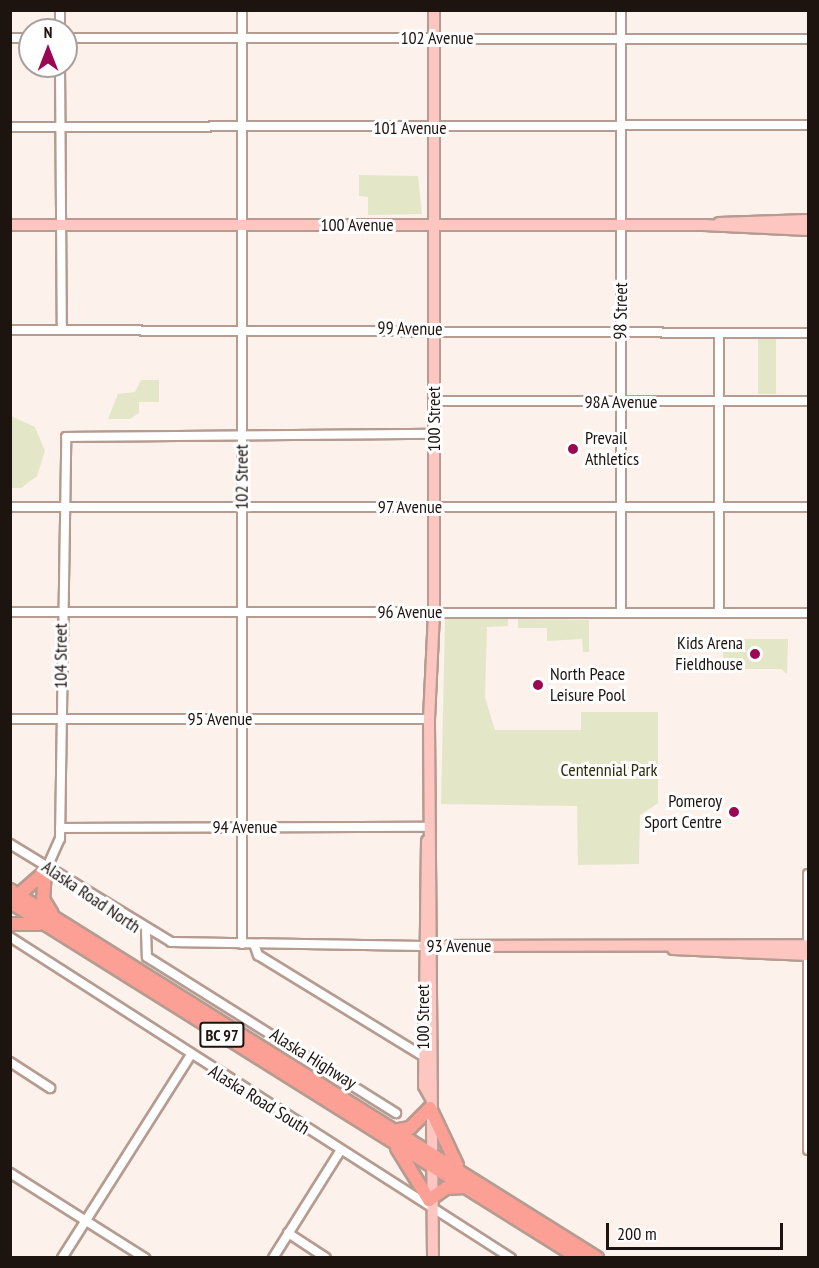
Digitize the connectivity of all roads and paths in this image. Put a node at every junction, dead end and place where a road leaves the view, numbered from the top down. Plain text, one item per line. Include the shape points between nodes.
1 (243, 10) edge
2 (434, 10) edge
3 (621, 10) edge
4 (78, 38) edge
5 (242, 38) junction
6 (434, 38) junction
7 (621, 39) junction
8 (808, 39) edge
9 (60, 78) edge
10 (808, 125) edge
11 (10, 127) edge
12 (61, 127) junction
13 (621, 127) junction
14 (242, 128) junction
15 (434, 128) junction
16 (808, 220) edge
17 (10, 225) edge
18 (61, 225) junction
19 (242, 225) junction
20 (433, 225) junction
21 (621, 225) junction
22 (704, 225) junction
23 (808, 230) edge
24 (242, 329) junction
25 (10, 330) edge
26 (62, 330) junction
27 (434, 330) junction
28 (620, 331) junction
29 (719, 333) junction
30 (808, 333) edge
31 (434, 401) junction
32 (719, 401) junction
33 (808, 401) edge
34 (620, 402) junction
35 (242, 434) junction
36 (433, 434) junction
37 (242, 506) junction
38 (10, 507) edge
39 (62, 507) junction
40 (434, 507) junction
41 (620, 507) junction
42 (718, 507) junction
43 (808, 507) edge
44 (10, 612) edge
45 (62, 612) junction
46 (434, 612) junction
47 (621, 612) junction
48 (719, 612) junction
49 (242, 613) junction
50 (808, 613) edge
51 (242, 719) junction
52 (429, 719) junction
53 (10, 720) edge
54 (61, 720) junction
55 (242, 827) junction
56 (429, 827) junction
57 (60, 828) junction
58 (10, 844) edge
59 (46, 870) junction
60 (808, 874) edge
61 (13, 895) edge
62 (41, 909) junction
63 (24, 910) junction
64 (10, 922) edge
65 (53, 923) junction
66 (146, 931) junction
67 (10, 937) edge
68 (242, 944) junction
69 (254, 944) junction
70 (429, 946) junction
71 (807, 950) edge
72 (423, 1004) junction
73 (434, 1038) junction
74 (190, 1056) junction
75 (423, 1056) junction
76 (10, 1062) edge
77 (50, 1088) dead end
78 (430, 1103) junction
79 (396, 1113) dead end
80 (394, 1137) junction
81 (808, 1150) edge
82 (340, 1151) junction
83 (429, 1151) junction
84 (429, 1165) junction
85 (461, 1171) junction
86 (10, 1173) edge
87 (465, 1187) junction
88 (429, 1203) junction
89 (86, 1221) junction
90 (288, 1233) junction
91 (62, 1257) edge
92 (145, 1257) edge
93 (273, 1257) edge
94 (326, 1257) edge
95 (433, 1257) edge
96 (511, 1257) edge
97 (579, 1257) edge
98 (597, 1257) edge

1 - 5 street, 102 Street
2 - 6 main road, 100 Street
3 - 7 street, 98 Street
4 - 5 street, 102 Avenue
5 - 6 street, 102 Avenue
5 - 14 street, 102 Street
6 - 7 street, 102 Avenue
6 - 15 main road, 100 Street
7 - 8 street, 102 Avenue
7 - 13 street, 98 Street
9 - 12 street
10 - 13 street, 101 Avenue
11 - 12 street, 101 Avenue
12 - 14 street, 101 Avenue
12 - 18 street
13 - 15 street, 101 Avenue
13 - 21 street, 98 Street
14 - 15 street, 101 Avenue
14 - 19 street, 102 Street
15 - 20 main road, 100 Street
16 - 22 main road, 100 Avenue
17 - 18 main road, 100 Avenue
18 - 19 main road, 100 Avenue
18 - 26 street
19 - 20 main road, 100 Avenue
19 - 24 street, 102 Street
20 - 21 main road, 100 Avenue
20 - 27 main road, 100 Street
21 - 22 main road, 100 Avenue
21 - 28 street, 98 Street
22 - 23 main road, 100 Avenue
24 - 26 street, 99 Avenue
24 - 27 street, 99 Avenue
24 - 35 street, 102 Street
25 - 26 street, 99 Avenue
27 - 28 street, 99 Avenue
27 - 31 main road, 100 Street
28 - 29 street, 99 Avenue
28 - 34 street, 98 Street
29 - 30 street, 99 Avenue
29 - 32 street
31 - 34 street, 98A Avenue
31 - 36 main road, 100 Street
32 - 33 street, 98A Avenue
32 - 34 street, 98A Avenue
32 - 42 street
34 - 41 street, 98 Street
35 - 36 street
35 - 37 street, 102 Street
35 - 39 street, 104 Street via 66,437
36 - 40 main road, 100 Street
37 - 39 street, 97 Avenue
37 - 40 street, 97 Avenue
37 - 49 street, 102 Street
38 - 39 street, 97 Avenue
39 - 45 street, 104 Street
40 - 41 street, 97 Avenue
40 - 46 main road, 100 Street
41 - 42 street, 97 Avenue
41 - 47 street, 98 Street
42 - 43 street, 97 Avenue
42 - 48 street
44 - 45 street, 96 Avenue
45 - 49 street, 96 Avenue
45 - 54 street, 104 Street
46 - 47 street, 96 Avenue
46 - 49 street, 96 Avenue
46 - 52 main road, 100 Street
47 - 48 street, 96 Avenue
48 - 50 street, 96 Avenue
49 - 51 street, 102 Street
51 - 52 street, 95 Avenue
51 - 54 street, 95 Avenue
51 - 55 street, 102 Street
52 - 56 main road, 100 Street
53 - 54 street, 95 Avenue
54 - 57 street, 104 Street
55 - 56 street, 94 Avenue
55 - 57 street, 94 Avenue
55 - 68 street, 102 Street
56 - 70 main road, 100 Street
57 - 59 street, 104 Street via 59,848
58 - 59 street, Alaska Road North
59 - 61 highway
59 - 65 highway via 43,899
59 - 66 street, Alaska Road North
60 - 71 street
61 - 62 highway, Alaska Highway / BC 97
61 - 63 highway, Alaska Highway / BC 97
62 - 63 highway
62 - 65 highway, Alaska Highway / BC 97
63 - 64 highway
63 - 65 highway, Alaska Highway / BC 97
64 - 65 highway
65 - 80 highway, Alaska Highway / BC 97
66 - 68 street, 93 Avenue via 182,944
66 - 79 street, Alaska Road North via 147,957
67 - 74 street, Alaska Road South
68 - 69 street, 93 Avenue
69 - 70 street, 93 Avenue
69 - 75 street via 258,955
70 - 71 main road, 93 Avenue
70 - 72 main road, 100 Street
70 - 73 main road, 100 Street
71 - 81 street
72 - 73 main road
72 - 75 main road, 100 Street
73 - 78 main road, 100 Street
74 - 82 street, Alaska Road South
74 - 89 street
75 - 78 main road, 100 Street via 424,1086
76 - 77 street
78 - 80 highway via 410,1128
78 - 83 main road, 100 Street
78 - 85 highway
80 - 83 highway, Alaska Highway / BC 97
80 - 84 highway, Alaska Highway / BC 97
80 - 88 highway
82 - 88 street, Alaska Road South
82 - 90 street
83 - 84 main road, 100 Street
83 - 85 highway, Alaska Highway / BC 97
84 - 87 highway, Alaska Highway / BC 97
84 - 88 main road, 100 Street
85 - 98 highway, Alaska Highway / BC 97
86 - 89 street
87 - 88 highway via 446,1188
87 - 97 highway, Alaska Highway / BC 97
88 - 95 main road, 100 Street
88 - 96 street, Alaska Road South
89 - 91 street
89 - 92 street
90 - 93 street
90 - 94 street

